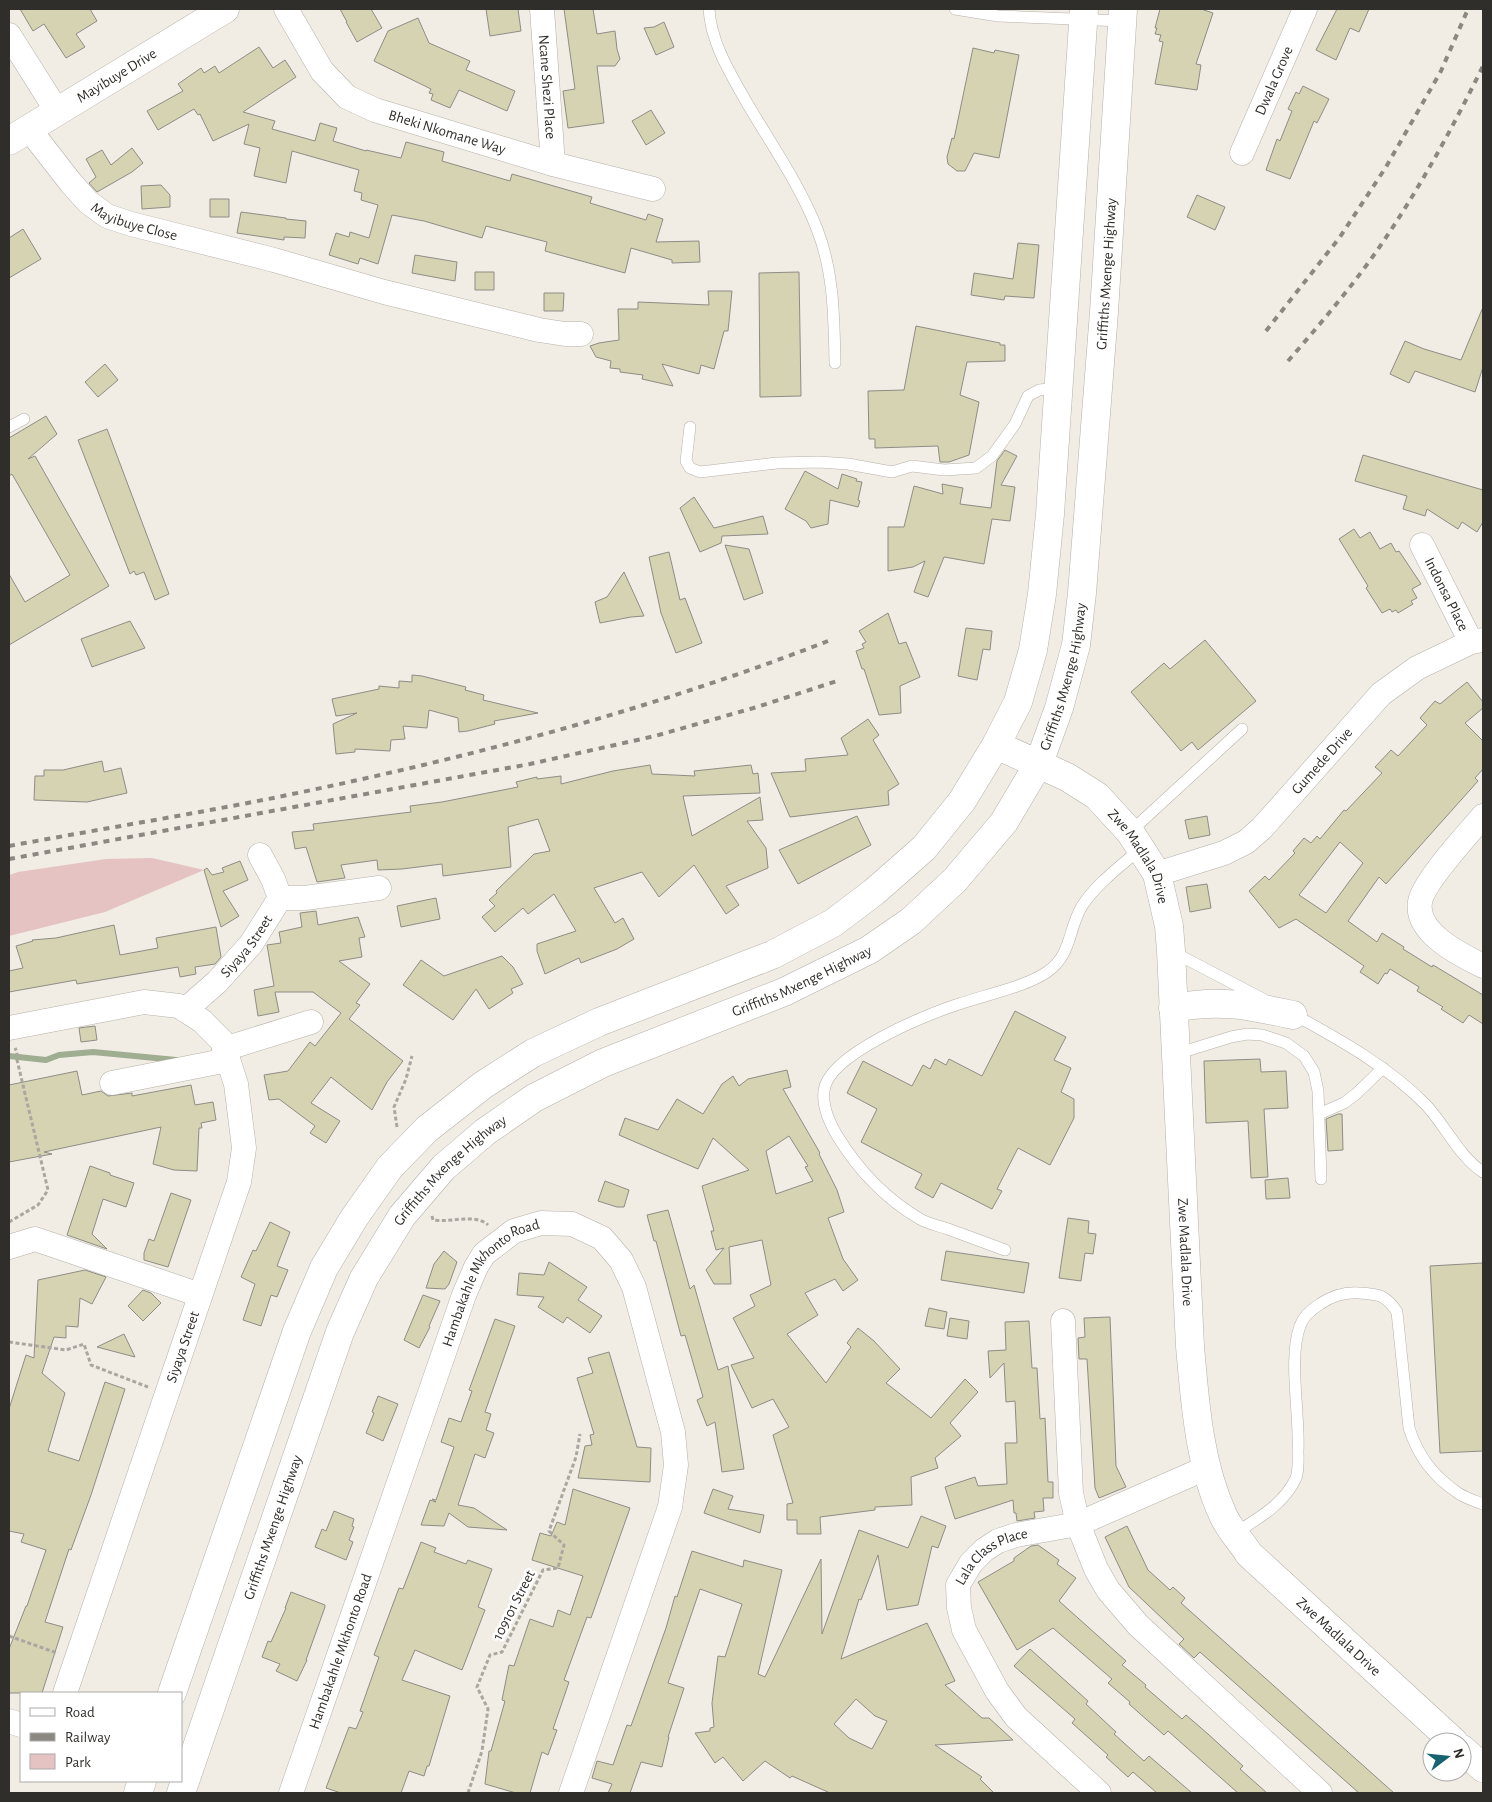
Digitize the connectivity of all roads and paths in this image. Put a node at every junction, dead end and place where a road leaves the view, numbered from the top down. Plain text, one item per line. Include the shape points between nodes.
1 (286, 9) edge
2 (542, 9) edge
3 (709, 9) edge
4 (955, 9) edge
5 (1305, 9) edge
6 (211, 12) edge
7 (1083, 14) edge
8 (1122, 15) edge
9 (9, 35) edge
10 (56, 111) junction
11 (19, 135) edge
12 (1242, 153) dead end
13 (553, 164) junction
14 (654, 189) dead end
15 (582, 334) dead end
16 (835, 363) dead end
17 (1059, 388) junction
18 (24, 419) dead end
19 (9, 427) edge
20 (690, 427) dead end
21 (1422, 545) dead end
22 (1477, 641) edge
23 (1242, 728) dead end
24 (996, 745) junction
25 (1039, 763) junction
26 (1483, 816) edge
27 (1136, 840) junction
28 (260, 855) dead end
29 (1156, 874) junction
30 (379, 888) dead end
31 (280, 898) junction
32 (1171, 951) junction
33 (1483, 966) edge
34 (1174, 1008) junction
35 (185, 1010) junction
36 (1293, 1015) junction
37 (311, 1022) dead end
38 (9, 1028) edge
39 (18, 1052) dead end
40 (226, 1054) junction
41 (1176, 1054) junction
42 (412, 1056) dead end
43 (1383, 1068) junction
44 (112, 1083) dead end
45 (1319, 1114) junction
46 (406, 1151) junction
47 (1483, 1172) edge
48 (1321, 1179) dead end
49 (423, 1191) junction
50 (9, 1222) edge
51 (502, 1239) junction
52 (9, 1247) edge
53 (1005, 1250) dead end
54 (200, 1295) junction
55 (1063, 1321) dead end
56 (9, 1342) edge
57 (166, 1394) junction
58 (580, 1434) dead end
59 (1206, 1468) junction
60 (1483, 1504) edge
61 (1078, 1524) junction
62 (1235, 1533) junction
63 (9, 1636) edge
64 (77, 1660) junction
65 (65, 1692) edge
66 (172, 1692) edge
67 (1443, 1732) edge
68 (1472, 1758) edge
69 (1483, 1768) edge
70 (181, 1793) edge
71 (291, 1793) edge
72 (468, 1793) edge
73 (572, 1793) edge
74 (1099, 1793) edge
75 (1320, 1793) edge

1 - 13 street, Bheki Nkomane Way via 322,71 347,97 375,110
2 - 13 street, Ncane Shezi Place
3 - 16 lane via 716,46 818,229 834,302
4 - 7 lane via 998,16
5 - 12 street, Dwala Grove
6 - 10 street, Mayibuye Drive
7 - 8 lane
7 - 17 street
8 - 25 street, Griffiths Mxenge Highway via 1104,312 1082,593 1076,646
9 - 10 street
10 - 11 street, Mayibuye Drive
11 - 15 street, Mayibuye Close via 88,202 107,216 384,292 530,328
13 - 14 street, Bheki Nkomane Way
17 - 20 lane via 1039,390 1028,396 1015,424 992,456 976,468 969,469 912,466 892,472 818,462 700,472 690,468 686,461
17 - 24 street via 1050,514 1033,650 1018,702
18 - 19 lane
21 - 22 street, Indonsa Place
22 - 29 street, Gumede Drive via 1417,668 1381,694 1246,842 1224,853
23 - 27 lane
24 - 25 street, Zwe Madlala Drive
24 - 46 street via 962,801 924,848 833,923 772,955 599,1022 533,1053 483,1085 427,1129
25 - 27 street, Zwe Madlala Drive via 1097,796
25 - 49 street, Griffiths Mxenge Highway via 1004,822 956,880 911,921 869,950 784,992 603,1064 534,1098 485,1132 444,1167
26 - 33 street via 1427,884 1420,902 1421,917 1434,936
27 - 29 street, Zwe Madlala Drive
27 - 53 lane via 1082,906 1067,950 1047,972 914,1022 862,1048 834,1069 824,1090 824,1107 836,1133 851,1157 882,1191 921,1220
28 - 31 street, Siyaya Street via 274,879
29 - 32 street, Zwe Madlala Drive via 1169,926
30 - 31 street, Siyaya Street via 305,898
31 - 35 street, Siyaya Street via 251,944 217,982
32 - 34 street, Zwe Madlala Drive
32 - 36 lane
34 - 36 street via 1206,1002 1245,1004
34 - 41 street, Zwe Madlala Drive
35 - 38 street, Siyaya Street via 179,1006 144,1002
35 - 40 street, Siyaya Street via 222,1041
36 - 43 lane
37 - 40 street
39 - 50 path via 17,1060 48,1190 38,1205
40 - 44 street
40 - 54 street, Siyaya Street via 236,1084 244,1148 239,1182
41 - 45 lane via 1246,1034 1262,1035 1286,1043 1304,1056 1314,1072
41 - 59 street, Zwe Madlala Drive via 1190,1346 1195,1405
42 - 46 path via 394,1107
43 - 45 lane via 1344,1103
43 - 47 lane via 1427,1106 1472,1164
45 - 48 lane
46 - 66 street via 390,1167 354,1218 324,1268 297,1331
49 - 51 path via 433,1220 473,1218 483,1221
49 - 70 street, Griffiths Mxenge Highway via 402,1216 364,1278 340,1332
51 - 71 street, Hambakahle Mkhonto Road via 484,1254 464,1295
51 - 73 street, Hambakahle Mkhonto Road via 514,1231 541,1223 572,1224 602,1238 621,1260 634,1287 673,1432 676,1465 670,1507
52 - 54 street via 35,1239
54 - 57 street, Siyaya Street
55 - 61 street via 1071,1493
56 - 57 path via 66,1350 84,1344 91,1365
57 - 64 street, Siyaya Street
58 - 72 path, 109101 Street via 576,1457 549,1531 564,1545 558,1568 543,1570 502,1652 490,1655 477,1687 488,1709 482,1751
59 - 61 street, Lala Class Place
59 - 62 street, Zwe Madlala Drive via 1224,1516
60 - 62 lane via 1459,1494 1434,1473 1414,1446 1409,1428 1397,1312 1389,1300 1375,1294 1347,1292 1328,1298 1300,1325 1294,1350 1297,1475 1287,1494 1269,1511
61 - 74 street, Lala Class Place via 1016,1535 984,1550 958,1585 959,1608 964,1630 983,1667 1016,1717
61 - 75 street via 1108,1590 1138,1625
62 - 67 street, Zwe Madlala Drive via 1255,1560
63 - 64 path
64 - 65 street, Siyaya Street
68 - 69 street

